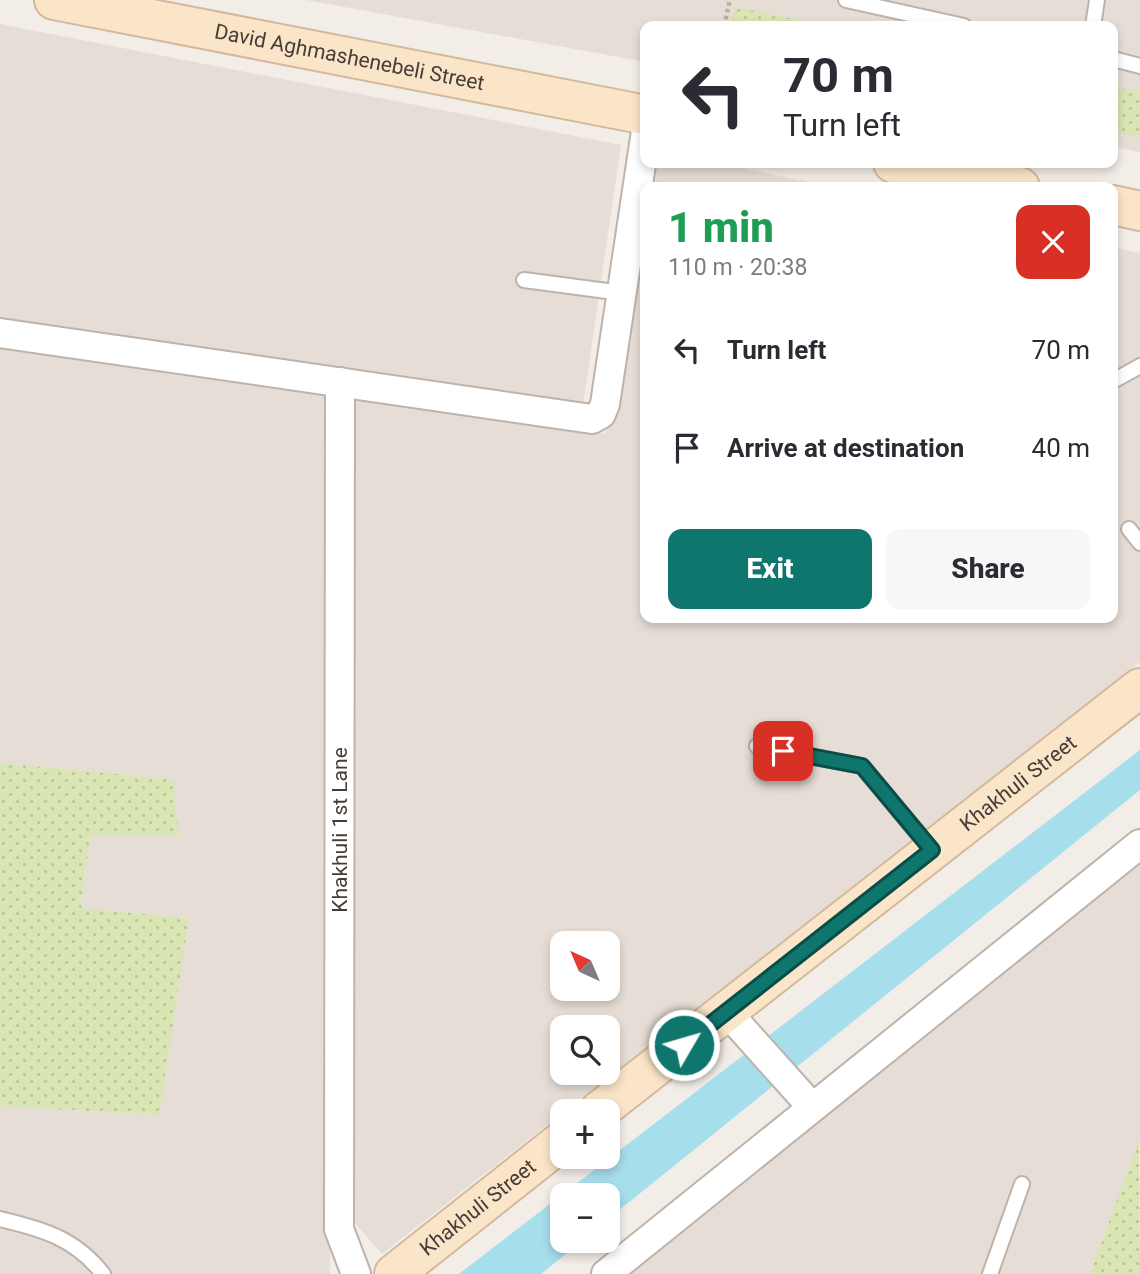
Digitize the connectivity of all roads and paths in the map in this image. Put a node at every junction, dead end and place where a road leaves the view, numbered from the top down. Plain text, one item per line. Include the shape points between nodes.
1 (54, 0) edge
2 (730, 0) edge
3 (846, 0) edge
4 (1097, 0) edge
5 (883, 4) edge
6 (725, 21) edge
7 (946, 21) edge
8 (1094, 21) edge
9 (1118, 61) edge
10 (1140, 65) edge
11 (640, 114) edge
12 (641, 168) edge
13 (919, 168) edge
14 (994, 182) edge
15 (1118, 206) edge
16 (1140, 211) edge
17 (524, 280) dead end
18 (622, 293) junction
19 (0, 333) edge
20 (1140, 366) edge
21 (1118, 378) edge
22 (340, 382) junction
23 (1129, 529) dead end
24 (1140, 542) edge
25 (1140, 688) edge
26 (757, 746) dead end
27 (1140, 844) edge
28 (932, 850) junction
29 (726, 1011) junction
30 (614, 1099) edge
31 (812, 1107) junction
32 (550, 1150) edge
33 (1022, 1184) dead end
34 (0, 1219) edge
35 (103, 1274) edge
36 (356, 1274) edge
37 (394, 1274) edge
38 (606, 1274) edge
39 (990, 1274) edge

1 - 11 main road, David Aghmashenebeli Street
2 - 6 path
3 - 5 lane
4 - 8 lane
5 - 7 lane
9 - 10 lane
12 - 18 street
13 - 14 main road
15 - 16 main road
17 - 18 lane
18 - 22 street via 605,404 601,414 592,419
19 - 22 street
20 - 21 lane
22 - 36 street, Khakhuli 1st Lane via 339,1229
23 - 24 lane
25 - 28 main road, Khakhuli Street
26 - 28 lane via 862,766
27 - 31 street
28 - 29 main road, Khakhuli Street
29 - 30 main road, Khakhuli Street
29 - 31 street
31 - 38 street
32 - 37 main road, Khakhuli Street
33 - 39 lane
34 - 35 lane via 47,1230 76,1245

